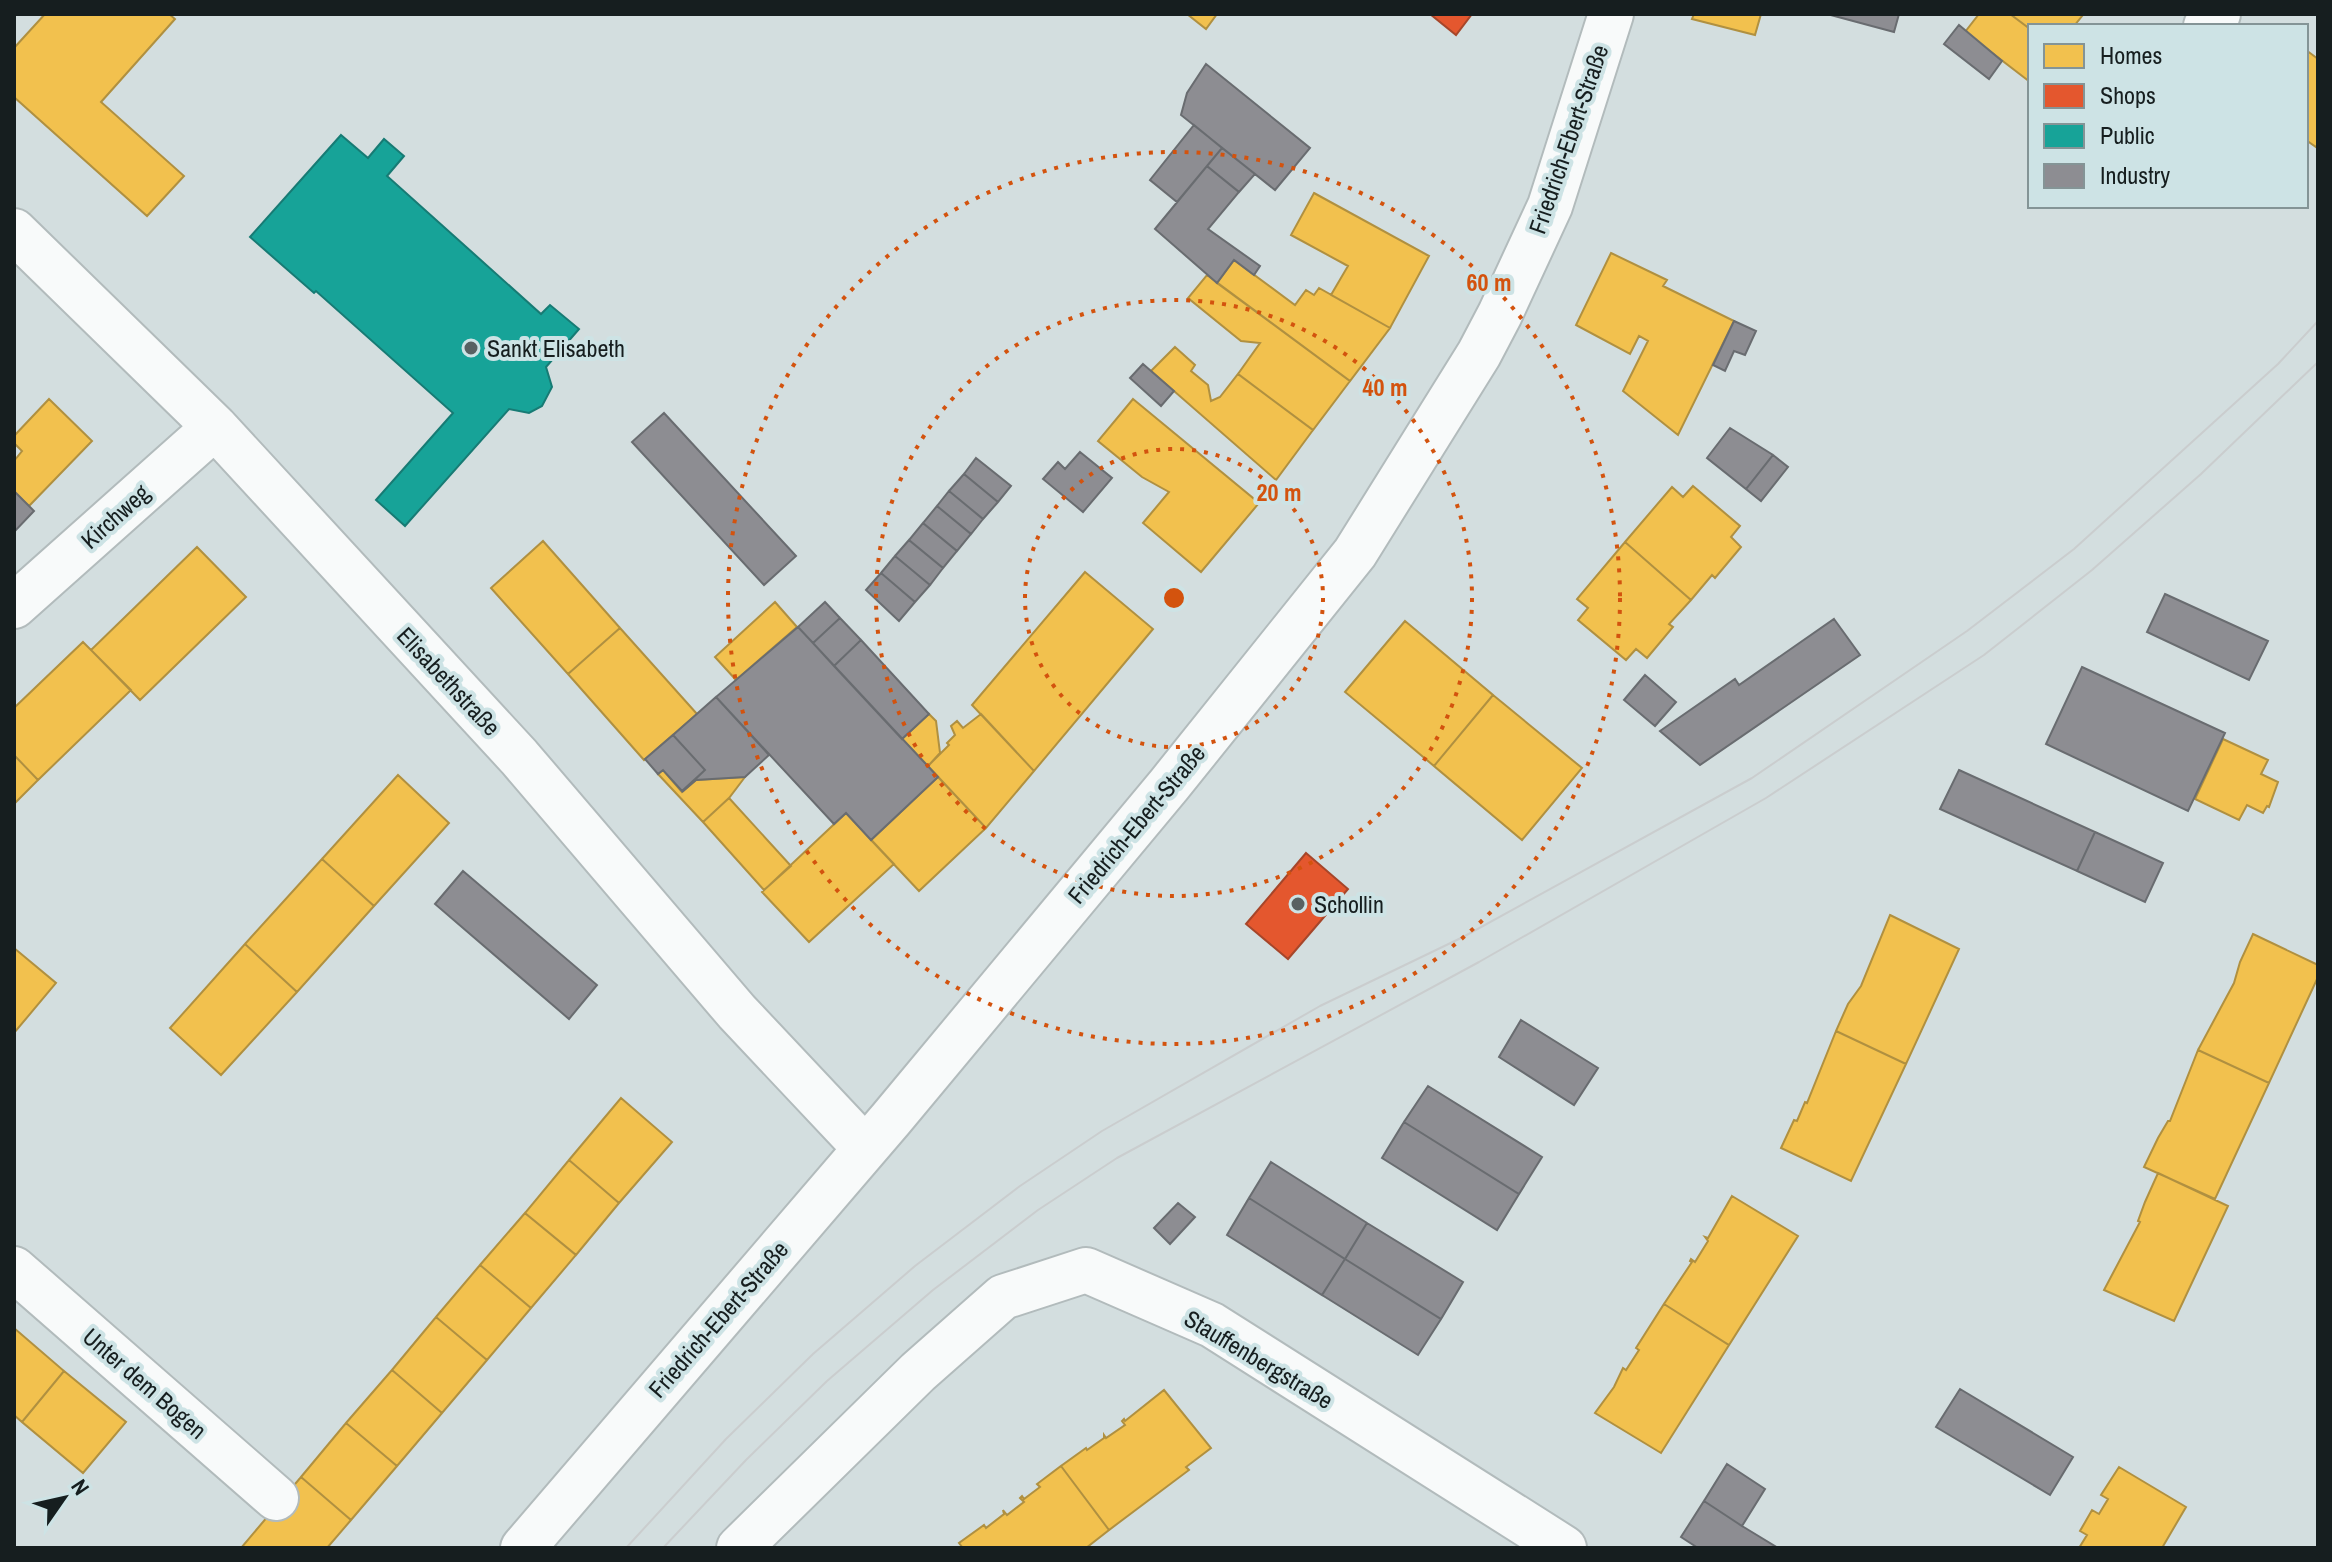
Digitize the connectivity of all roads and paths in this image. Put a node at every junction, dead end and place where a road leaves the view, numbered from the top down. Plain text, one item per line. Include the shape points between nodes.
1 (1611, 14) edge
2 (14, 231) edge
3 (215, 427) junction
4 (14, 606) edge
5 (865, 1148) junction
6 (14, 1269) edge
7 (276, 1498) dead end
8 (523, 1548) edge
9 (739, 1548) edge
10 (1564, 1548) edge

1 - 5 street, Friedrich-Ebert-Straße via 1550,206 1500,314 1355,553
2 - 3 street, Elisabethstraße
3 - 4 street, Kirchweg
3 - 5 street, Elisabethstraße via 519,757 737,1012
5 - 8 street, Friedrich-Ebert-Straße
6 - 7 street, Unter dem Bogen
9 - 10 street, Stauffenbergstraße via 918,1372 1003,1297 1086,1270 1212,1325

